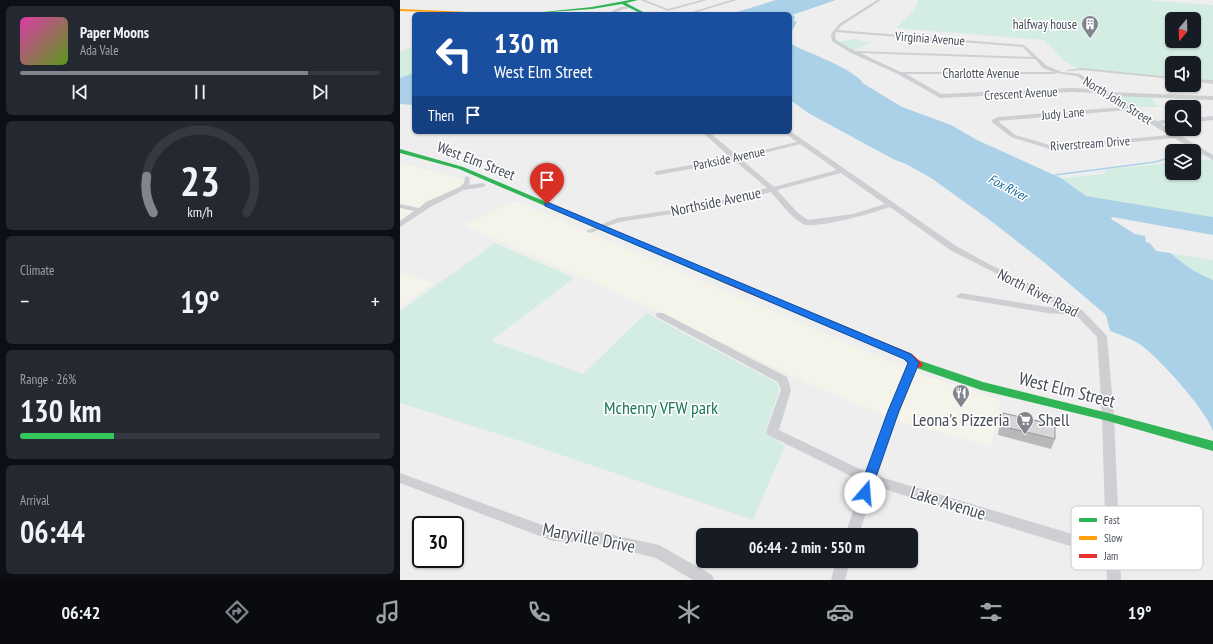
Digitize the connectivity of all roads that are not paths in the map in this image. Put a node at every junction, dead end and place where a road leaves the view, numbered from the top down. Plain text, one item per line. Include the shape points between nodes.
1 (642, 0) edge
2 (705, 0) edge
3 (716, 0) edge
4 (735, 0) edge
5 (879, 0) edge
6 (630, 3) edge
7 (723, 3) junction
8 (400, 10) edge
9 (446, 12) edge
10 (553, 12) edge
11 (613, 12) edge
12 (642, 12) edge
13 (694, 12) edge
14 (835, 30) junction
15 (1024, 46) joint
16 (853, 52) junction
17 (1034, 58) junction
18 (900, 73) junction
19 (1061, 73) junction
20 (1165, 77) edge
21 (1201, 81) edge
22 (1213, 82) edge
23 (1103, 92) junction
24 (1213, 98) edge
25 (1128, 108) junction
26 (1213, 118) edge
27 (998, 119) joint
28 (1201, 119) edge
29 (1165, 121) edge
30 (1155, 122) junction
31 (1165, 129) edge
32 (707, 134) edge
33 (790, 134) edge
34 (1175, 136) joint
35 (802, 142) junction
36 (400, 151) edge
37 (400, 157) edge
38 (1213, 158) edge
39 (735, 159) junction
40 (841, 171) junction
41 (657, 173) dead end
42 (467, 178) junction
43 (483, 185) junction
44 (462, 188) junction
45 (772, 189) junction
46 (889, 205) junction
47 (400, 206) edge
48 (419, 210) junction
49 (400, 225) edge
50 (594, 229) junction
51 (962, 296) dead end
52 (1079, 312) junction
53 (660, 315) dead end
54 (840, 338) dead end
55 (881, 355) dead end
56 (914, 363) junction
57 (1108, 416) junction
58 (1213, 446) edge
59 (400, 478) edge
60 (869, 479) junction
61 (1111, 506) edge
62 (854, 528) edge
63 (1071, 540) edge
64 (842, 568) edge
65 (1113, 570) edge
66 (707, 580) edge
67 (838, 580) edge
68 (1114, 580) edge

1 - 2 street via 668,10
3 - 7 street
4 - 7 street
5 - 14 street via 840,24
6 - 10 main road
6 - 11 street
6 - 12 main road
7 - 13 street
8 - 9 main road
14 - 15 street, Virginia Avenue
14 - 16 street via 834,41
15 - 17 street, North John Street
16 - 17 street
16 - 18 street
17 - 19 street, North John Street via 1044,67
18 - 19 street, Charlotte Avenue
18 - 23 street, Crescent Avenue via 940,96 1071,90
19 - 20 street via 1082,69
19 - 23 street, North John Street via 1078,75
21 - 22 street
23 - 24 street, Crescent Avenue
23 - 25 street, North John Street
25 - 27 street, Judy Lane
25 - 30 street, North John Street
26 - 28 street
27 - 34 street, Riverstream Drive via 994,121 1013,136 1053,148
29 - 30 street
30 - 31 street, North John Street
32 - 39 street
33 - 35 street, North River Road
34 - 38 street, North John Street
35 - 39 street, Parkside Avenue
35 - 40 street, North River Road
36 - 50 main road, West Elm Street via 462,168
37 - 42 main road, West Elm Street
39 - 41 street, Parkside Avenue
39 - 45 street
40 - 45 street, Northside Avenue
40 - 46 street, North River Road
42 - 43 main road, West Elm Street
42 - 44 street via 467,183
43 - 44 street
43 - 50 main road, West Elm Street
44 - 48 street
45 - 46 street via 795,215 807,223 854,216
45 - 50 street, Northside Avenue via 705,207 617,220
46 - 52 street, North River Road via 953,248
47 - 48 street
48 - 49 street
50 - 54 main road, West Elm Street
50 - 56 main road, West Elm Street via 908,356
51 - 52 street via 1047,310
52 - 57 street, North River Road via 1102,336
53 - 60 street, Lake Avenue via 784,380 786,390 772,432
55 - 56 main road, West Elm Street via 905,364
56 - 57 main road, West Elm Street via 981,386
56 - 60 street
57 - 58 main road, West Elm Street
57 - 61 street, North River Road
59 - 66 street, Maryville Drive via 553,535 600,538 659,552
60 - 62 street
60 - 63 street, Lake Avenue
64 - 67 street
65 - 68 street, North River Road

